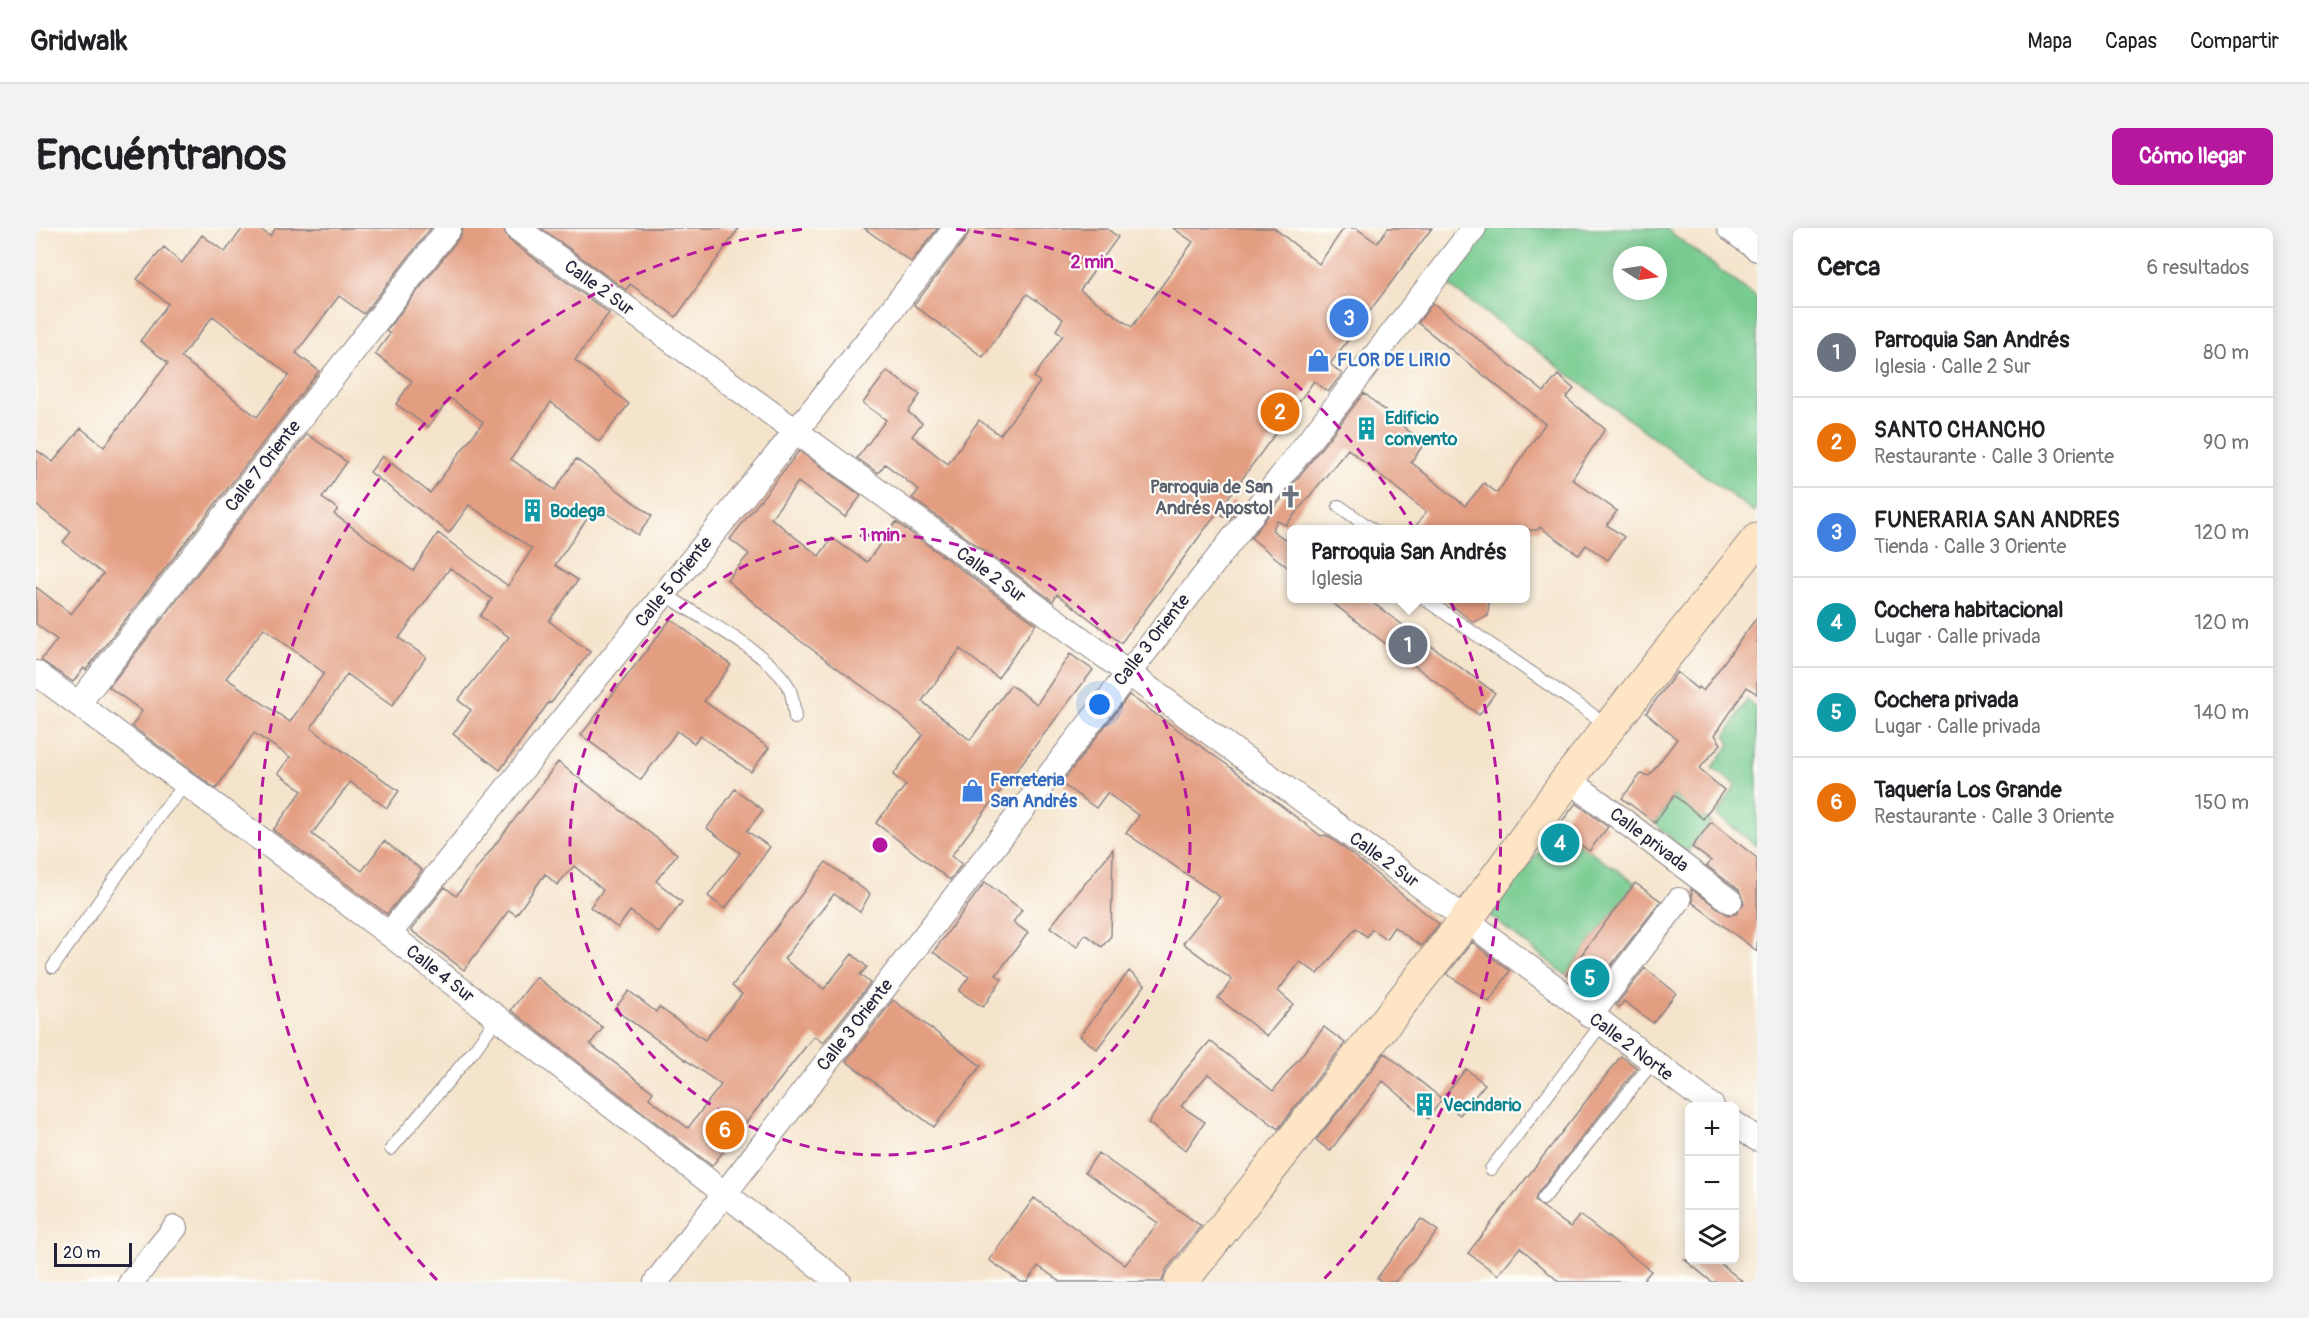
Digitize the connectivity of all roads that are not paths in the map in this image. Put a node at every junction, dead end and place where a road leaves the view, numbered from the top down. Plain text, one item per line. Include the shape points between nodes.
1 (449, 228) edge
2 (517, 228) edge
3 (956, 228) edge
4 (1474, 228) edge
5 (1729, 228) edge
6 (1757, 249) edge
7 (795, 432) junction
8 (1339, 506) dead end
9 (1366, 525) edge
10 (1757, 540) edge
11 (665, 594) junction
12 (1430, 603) edge
13 (36, 673) edge
14 (1126, 674) junction
15 (78, 705) junction
16 (795, 718) dead end
17 (1610, 727) junction
18 (1568, 779) junction
19 (186, 784) junction
20 (1679, 900) dead end
21 (1730, 901) dead end
22 (1466, 920) junction
23 (389, 934) junction
24 (53, 967) dead end
25 (497, 1017) junction
26 (1596, 1020) junction
27 (1652, 1063) junction
28 (1705, 1102) edge
29 (1739, 1126) edge
30 (1757, 1139) edge
31 (391, 1149) dead end
32 (1491, 1169) dead end
33 (725, 1194) junction
34 (1543, 1199) dead end
35 (175, 1228) dead end
36 (131, 1282) edge
37 (656, 1282) edge
38 (839, 1282) edge
39 (1181, 1282) edge

1 - 15 street, Calle 7 Oriente
2 - 7 street, Calle 2 Sur
3 - 7 street, Calle 5 Oriente
4 - 14 street, Calle 3 Oriente
5 - 6 street
7 - 11 street, Calle 5 Oriente
7 - 14 street, Calle 2 Sur
8 - 9 lane
10 - 17 main road
11 - 16 lane via 760,656 779,674 790,691
11 - 23 street, Calle 5 Oriente
12 - 17 lane
13 - 15 street, Calle 4 Sur
14 - 22 street, Calle 2 Sur
14 - 33 street, Calle 3 Oriente
15 - 19 street, Calle 4 Sur
17 - 18 main road
18 - 21 street, Calle privada
18 - 22 main road
19 - 23 street, Calle 4 Sur
19 - 24 lane
20 - 26 street, Calle privada
22 - 26 street, Calle 2 Norte
22 - 39 main road
23 - 25 street, Calle 4 Sur
25 - 31 lane
25 - 33 street, Calle 4 Sur
26 - 27 street, Calle 2 Norte
26 - 32 lane
27 - 28 street, Calle 2 Norte
27 - 34 lane
29 - 30 street
33 - 37 street, Calle 3 Oriente
33 - 38 street, Calle 4 Sur
35 - 36 street

